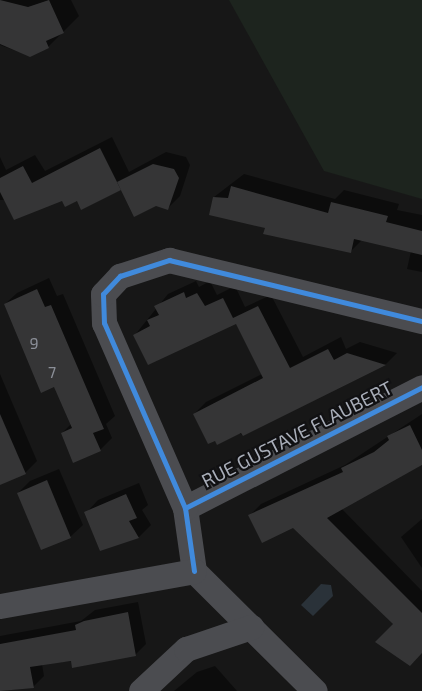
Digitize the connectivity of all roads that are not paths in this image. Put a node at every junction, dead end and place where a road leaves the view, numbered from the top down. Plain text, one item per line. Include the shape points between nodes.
1 (422, 321) edge
2 (422, 387) edge
3 (185, 508) junction
4 (194, 572) junction
5 (0, 606) edge
6 (251, 628) junction
7 (141, 691) edge
8 (315, 691) edge

1 - 3 street via 169,260 120,276 103,294 104,323
2 - 3 street, RUE GUSTAVE FLAUBERT
3 - 4 street
4 - 5 street
4 - 6 street
6 - 7 street via 186,649
6 - 8 street

